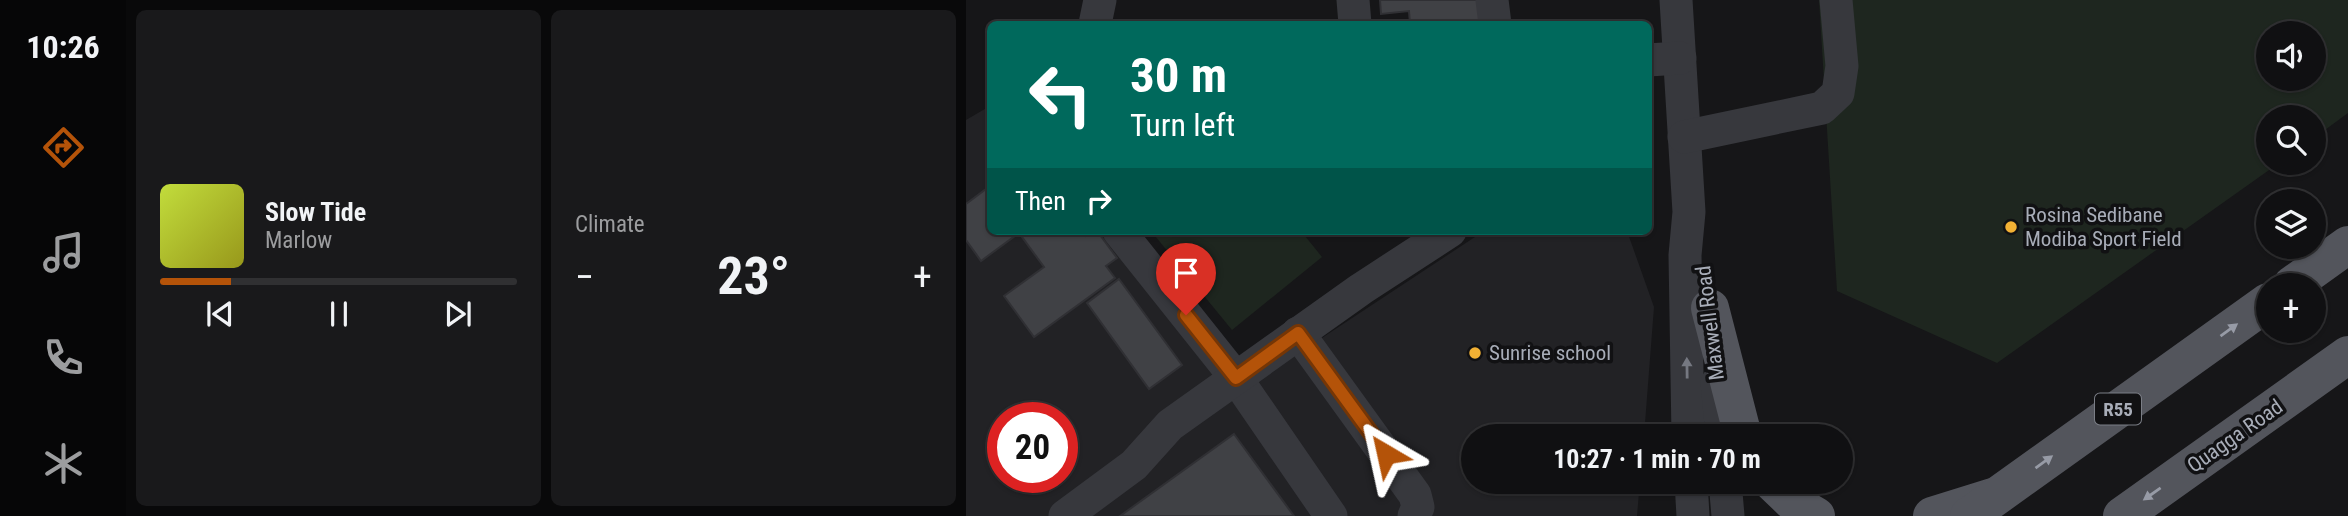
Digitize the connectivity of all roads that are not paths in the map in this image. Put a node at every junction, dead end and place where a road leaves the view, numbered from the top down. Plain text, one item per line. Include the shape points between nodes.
1 (1100, 0) edge
2 (1353, 0) edge
3 (1492, 0) edge
4 (1676, 0) edge
5 (1836, 0) edge
6 (1096, 21) edge
7 (1355, 21) edge
8 (1495, 21) edge
9 (1664, 59) edge
10 (1684, 137) junction
11 (1689, 212) junction
12 (1122, 235) edge
13 (1444, 235) edge
14 (2348, 245) edge
15 (2309, 273) edge
16 (1710, 308) junction
17 (2256, 311) edge
18 (1298, 333) junction
19 (2348, 355) edge
20 (1236, 378) junction
21 (1689, 424) edge
22 (1721, 424) edge
23 (1740, 424) edge
24 (1692, 494) edge
25 (1726, 494) edge
26 (1785, 494) edge
27 (1984, 506) edge
28 (1065, 516) edge
29 (1331, 516) edge
30 (1413, 516) edge
31 (1693, 516) edge
32 (1728, 516) edge
33 (1816, 516) edge
34 (1932, 516) edge
35 (2122, 516) edge

1 - 6 street
2 - 7 street
3 - 8 street
4 - 9 street, Maxwell Road
5 - 10 street via 1842,66 1838,93 1822,108
9 - 10 street, Maxwell Road
10 - 11 street, Maxwell Road
11 - 16 street, Maxwell Road via 1702,252
21 -> 11 street, Maxwell Road via 1685,255
12 - 20 street
13 - 18 street
14 - 15 main road
16 - 22 street, Maxwell Road
16 - 23 main road
27 -> 17 main road, R55
18 - 20 street
18 - 30 street via 1415,495 1418,507
19 -> 35 main road, Quagga Road
20 - 28 street via 1170,425 1134,465
20 - 29 street
24 - 31 street
25 - 32 street
26 - 33 main road
27 - 34 main road

